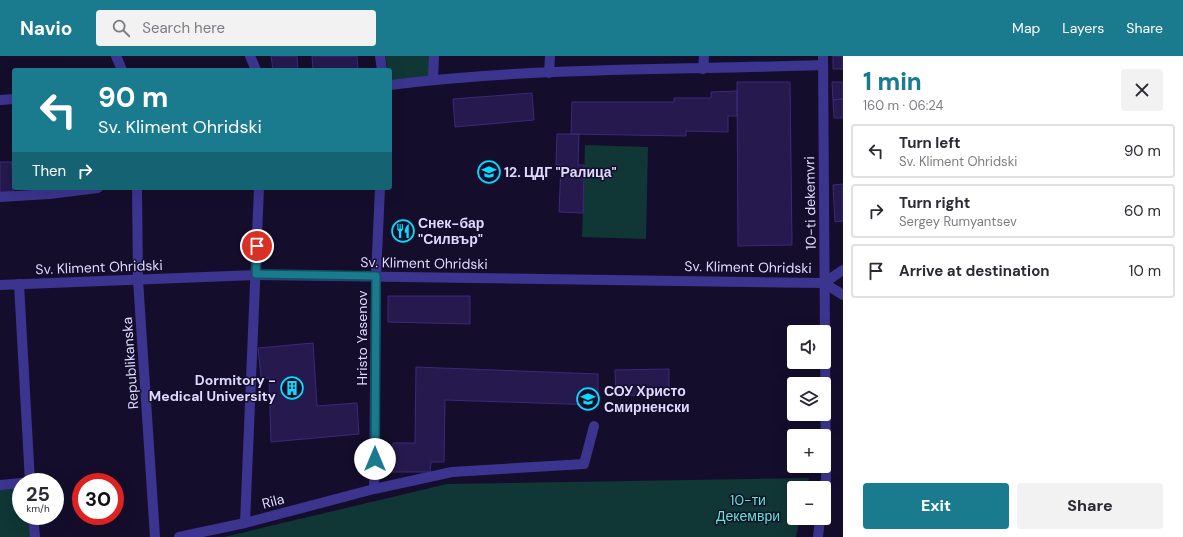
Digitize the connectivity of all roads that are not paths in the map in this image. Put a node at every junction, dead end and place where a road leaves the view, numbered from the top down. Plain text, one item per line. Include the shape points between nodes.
1 (116, 56) edge
2 (250, 56) edge
3 (380, 56) edge
4 (434, 56) edge
5 (550, 56) edge
6 (704, 56) edge
7 (822, 61) edge
8 (121, 68) edge
9 (255, 68) edge
10 (382, 68) edge
11 (703, 69) junction
12 (550, 73) junction
13 (433, 80) junction
14 (392, 85) edge
15 (12, 99) edge
16 (0, 100) edge
17 (82, 190) edge
18 (137, 190) edge
19 (259, 190) edge
20 (380, 190) edge
21 (0, 197) edge
22 (843, 270) edge
23 (256, 274) junction
24 (376, 276) junction
25 (138, 280) junction
26 (824, 282) junction
27 (19, 284) junction
28 (0, 285) edge
29 (843, 295) edge
30 (594, 426) dead end
31 (30, 473) edge
32 (826, 481) edge
33 (12, 484) edge
34 (0, 485) edge
35 (374, 489) junction
36 (245, 523) junction
37 (34, 525) edge
38 (819, 525) edge
39 (35, 537) edge
40 (155, 537) edge
41 (179, 537) edge
42 (818, 537) edge

1 - 8 street
2 - 9 street
3 - 10 street
4 - 13 street
5 - 12 street
6 - 11 street
7 - 11 street
7 - 26 street, 10-ti dekemvri
11 - 12 street
12 - 13 street
13 - 14 street
15 - 16 street
17 - 21 street
18 - 25 street, Republikanska
19 - 23 street
20 - 24 street, Hristo Yasenov
22 - 26 street
23 - 24 street, Sv. Kliment Ohridski
23 - 25 street, Sv. Kliment Ohridski
23 - 36 street
24 - 26 street, Sv. Kliment Ohridski
24 - 35 street, Hristo Yasenov
25 - 27 street, Sv. Kliment Ohridski
25 - 40 street, Republikanska
26 - 29 street, Sv. Kliment Ohridski
26 - 32 street, 10-ti dekemvri
27 - 28 street, Sv. Kliment Ohridski
27 - 31 street
30 - 35 street, Rila via 584,464 452,472
33 - 34 street
35 - 36 street, Rila
36 - 41 street, Rila
37 - 39 street
38 - 42 street

